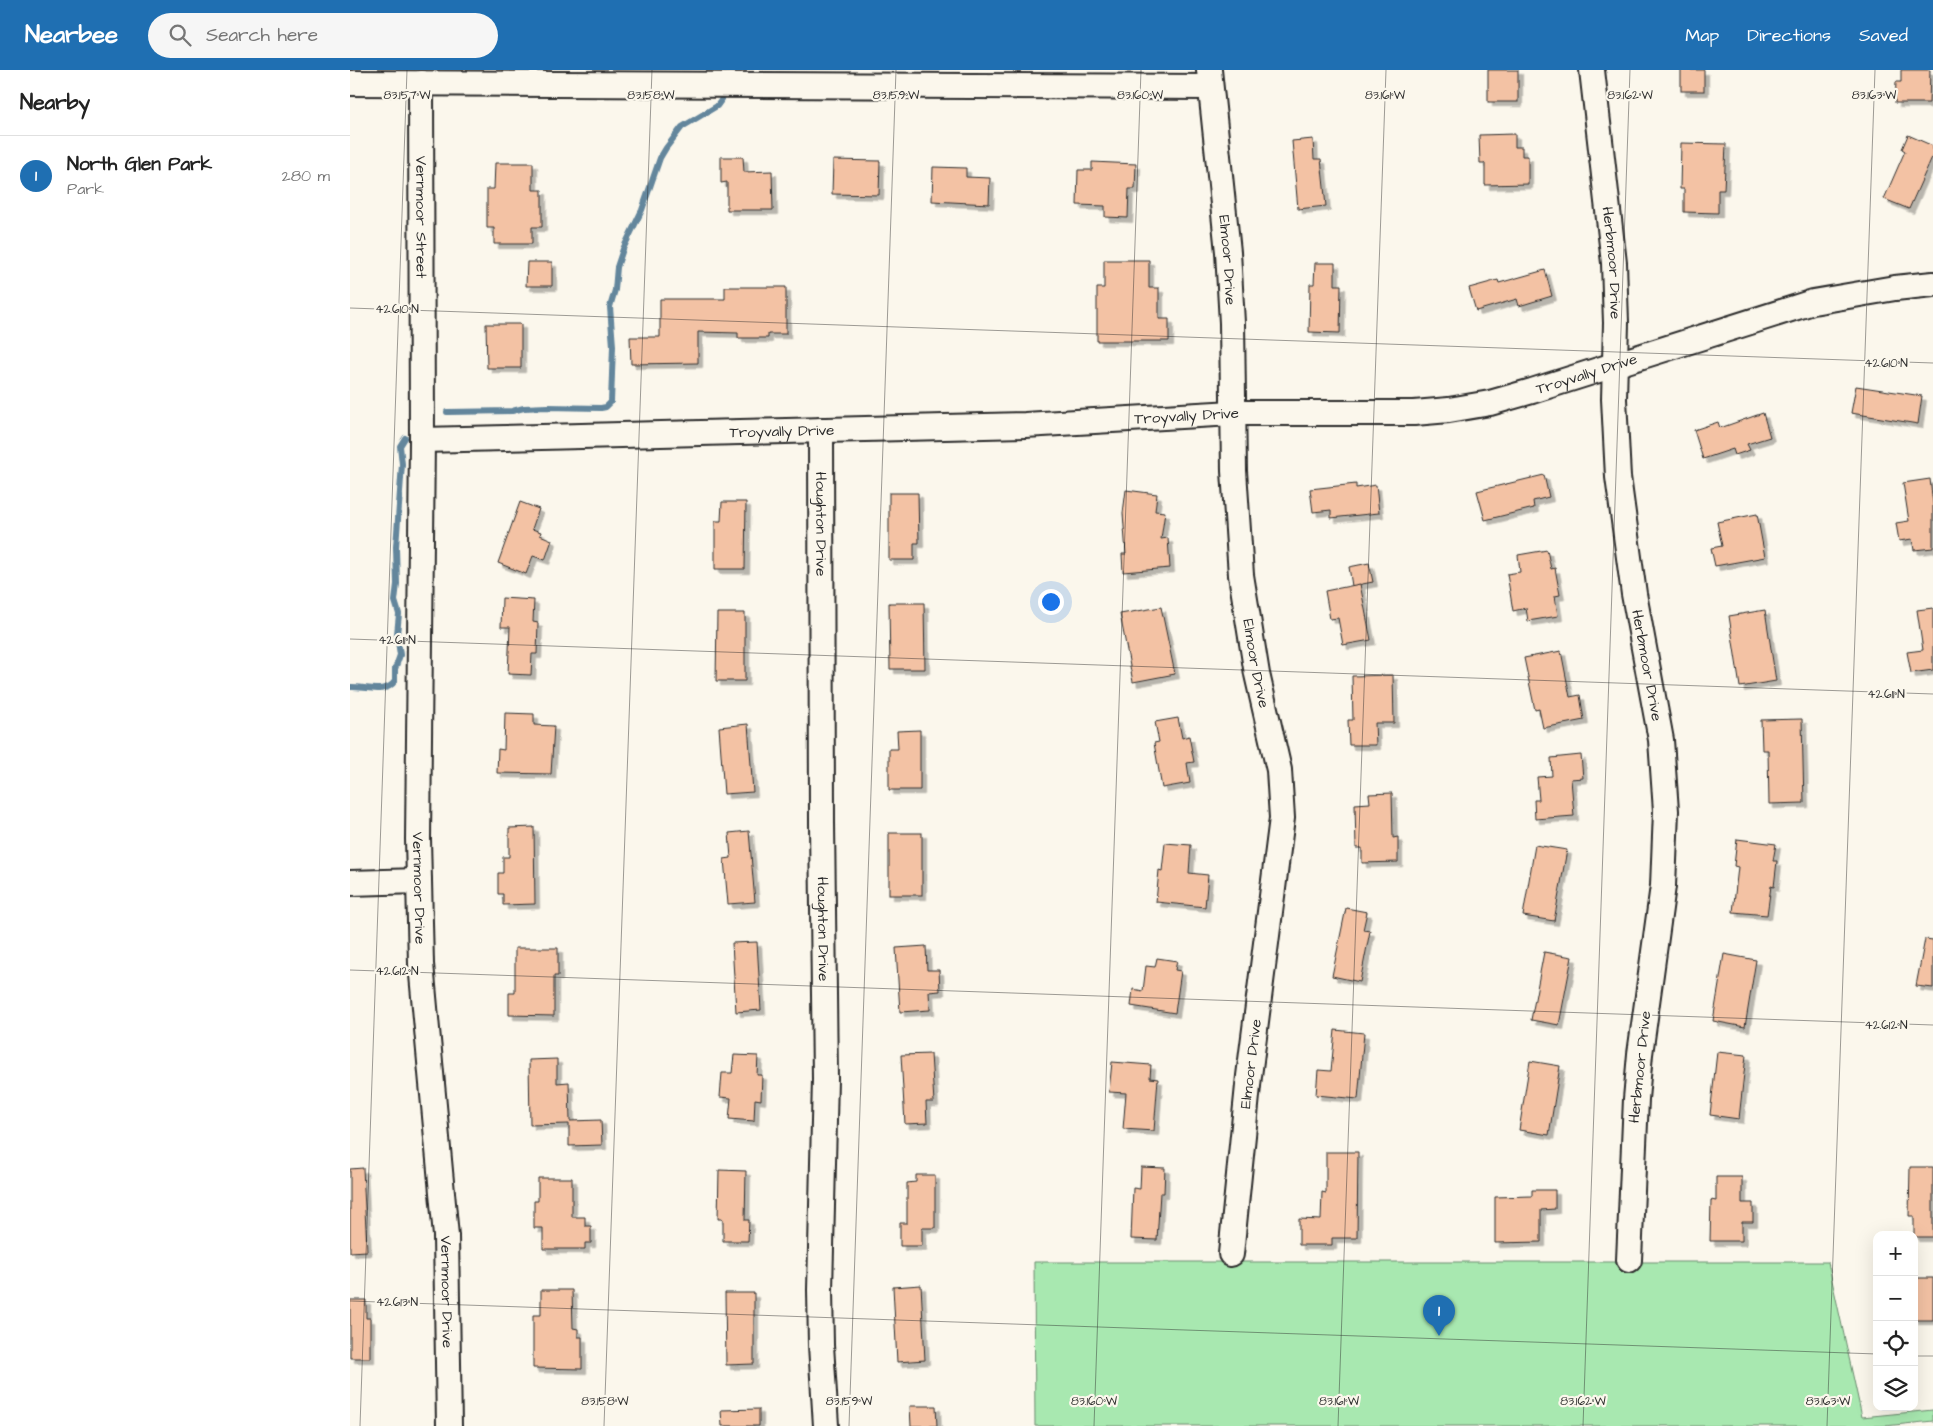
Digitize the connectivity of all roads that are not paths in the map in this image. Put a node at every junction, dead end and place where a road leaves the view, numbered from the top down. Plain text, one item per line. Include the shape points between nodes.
1 (1592, 70) edge
2 (1209, 78) edge
3 (350, 83) edge
4 (421, 83) junction
5 (1933, 284) edge
6 (1615, 365) junction
7 (1233, 413) junction
8 (821, 430) junction
9 (422, 440) junction
10 (419, 881) junction
11 (350, 883) edge
12 (1231, 1254) dead end
13 (1629, 1260) dead end
14 (449, 1426) edge
15 (826, 1426) edge

1 - 6 street, Herbmoor Drive via 1614,264
2 - 4 street
2 - 7 street, Elmoor Drive via 1228,252
3 - 4 street
4 - 9 street, Vernmoor Street
5 - 6 street, Troyvally Drive via 1813,302
6 - 7 street, Troyvally Drive via 1490,403 1450,410 1382,414
6 - 13 street, Herbmoor Drive via 1616,441 1624,525 1660,740 1666,811 1663,886 1637,1090
7 - 8 street, Troyvally Drive via 1025,425
7 - 12 street, Elmoor Drive via 1241,575 1257,674 1279,770 1282,818 1249,1076
8 - 9 street, Troyvally Drive
8 - 15 street, Houghton Drive via 825,1079 820,1290
9 - 10 street, Vernmoor Drive
10 - 11 street
10 - 14 street, Vernmoor Drive via 422,964 446,1236

